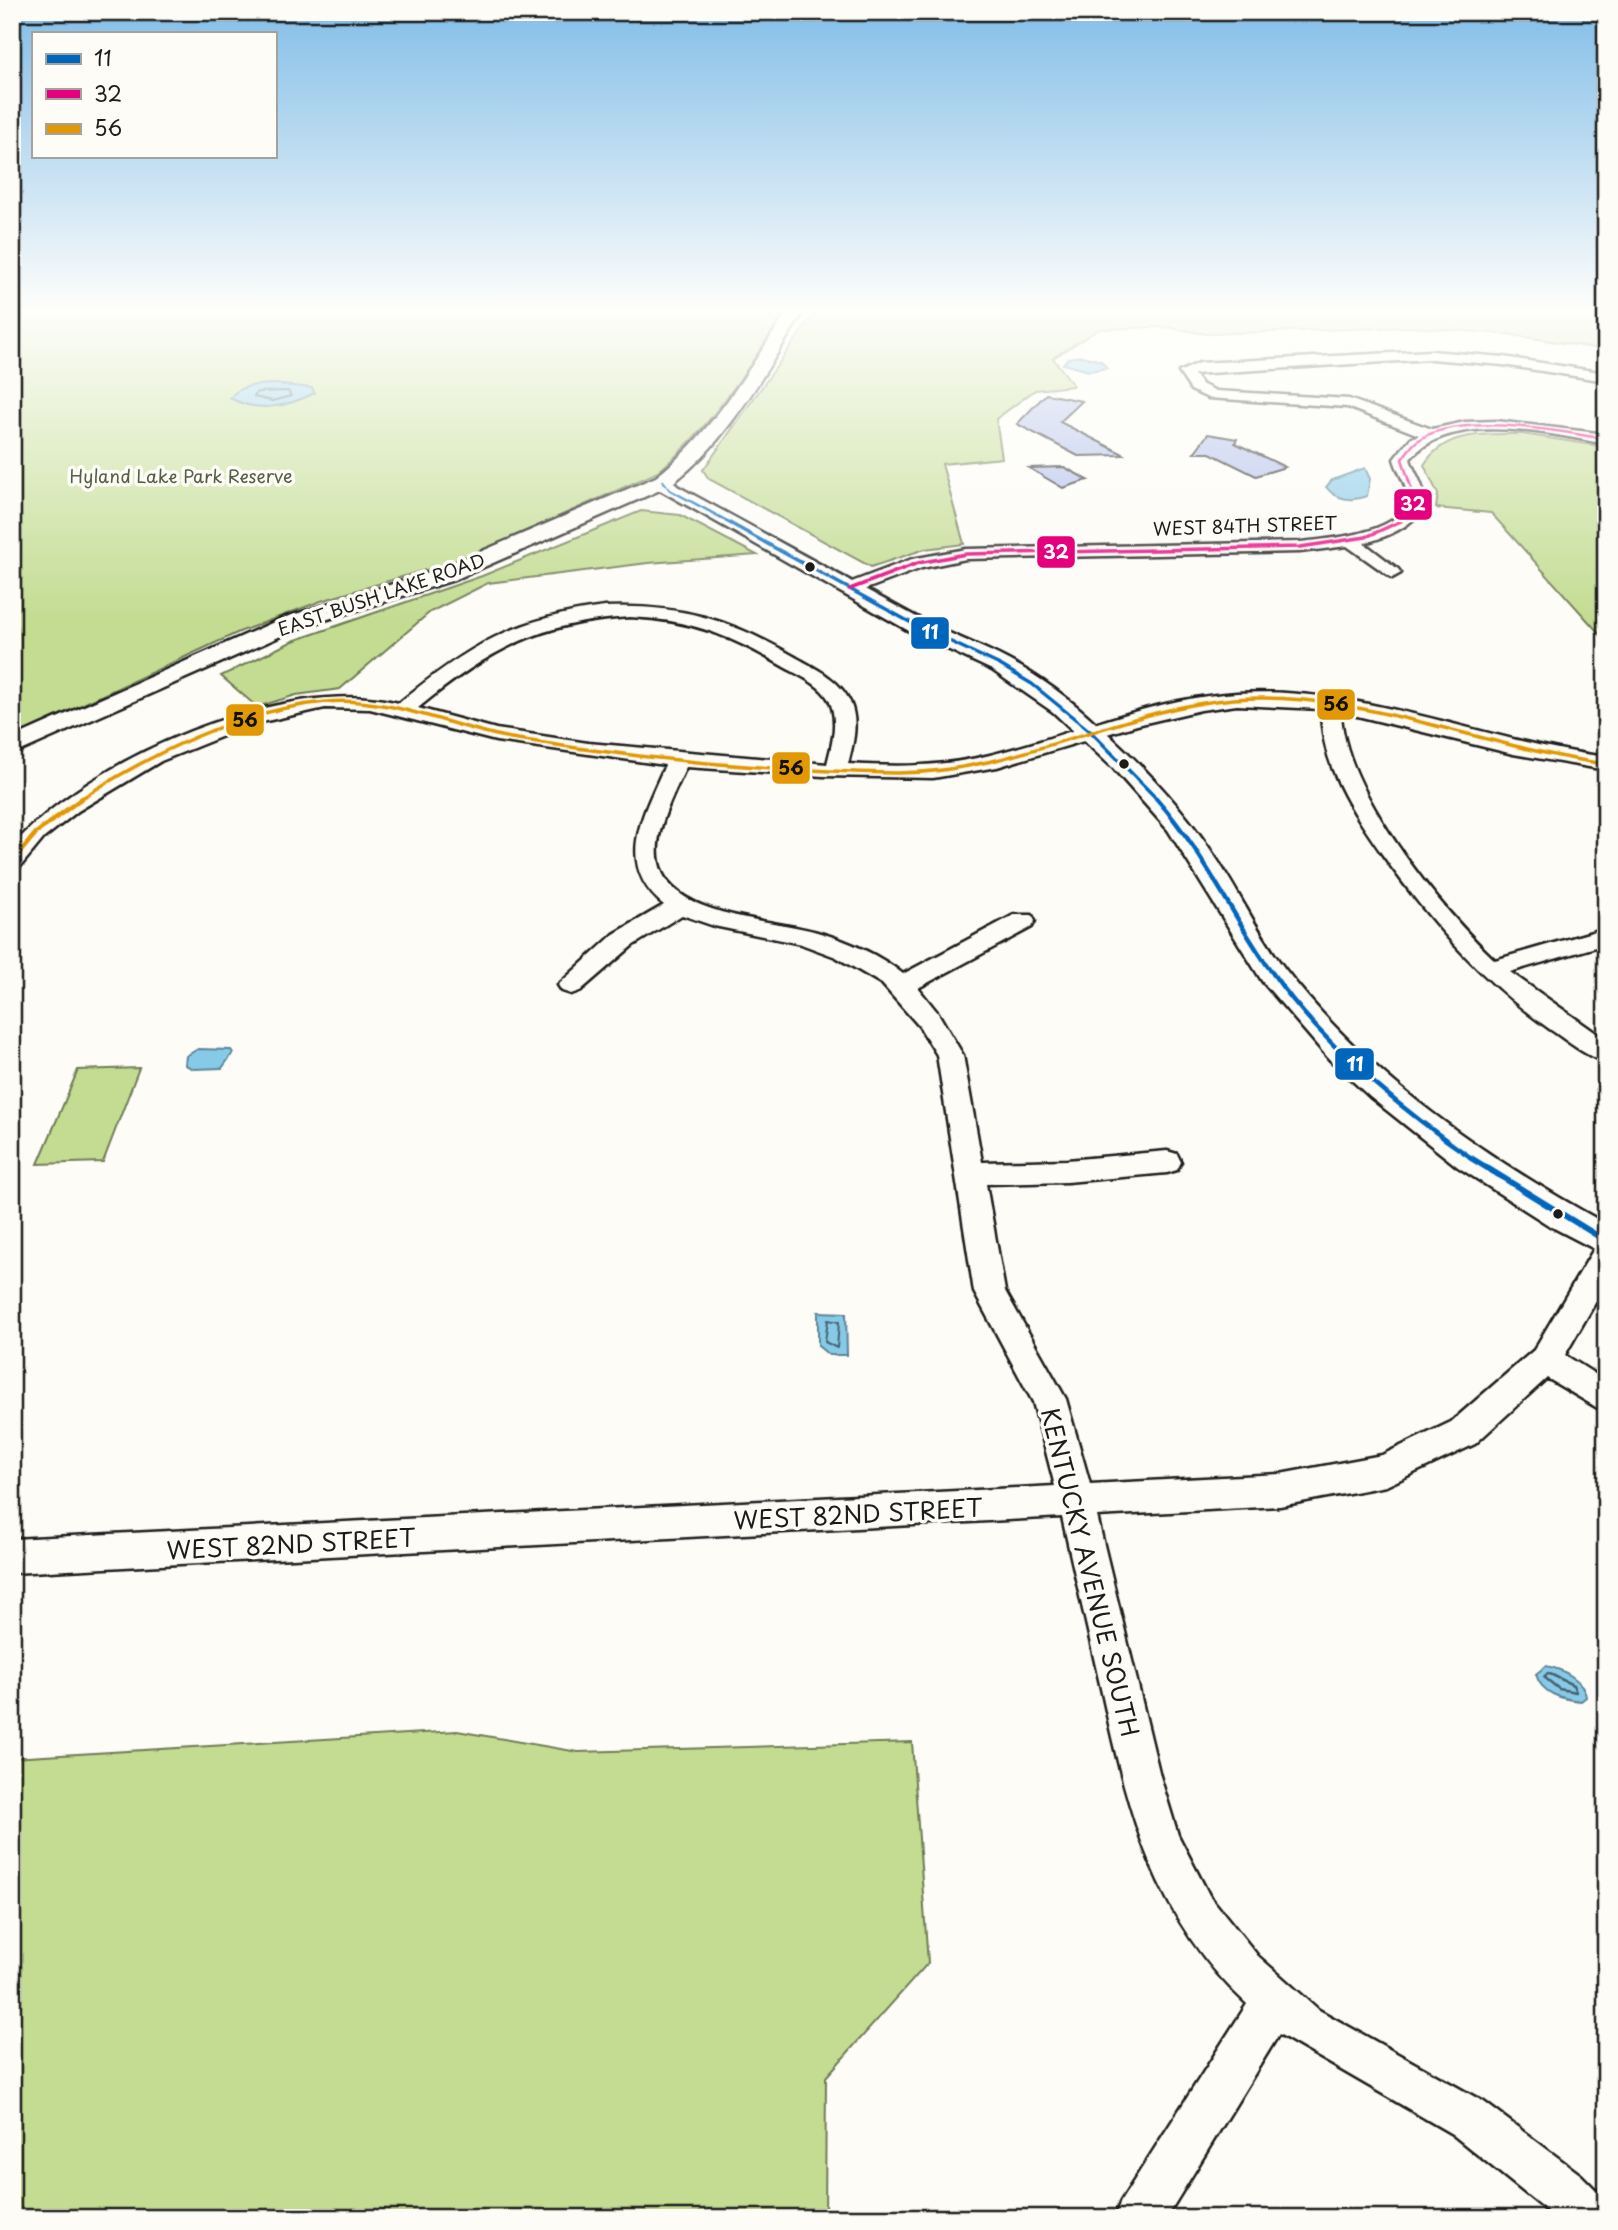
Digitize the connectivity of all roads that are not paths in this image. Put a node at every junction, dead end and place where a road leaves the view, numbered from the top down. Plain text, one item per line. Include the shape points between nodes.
1 (727, 412) edge
2 (1373, 412) edge
3 (1432, 434) junction
4 (1606, 439) edge
5 (663, 481) junction
6 (604, 506) junction
7 (702, 508) junction
8 (1351, 541) junction
9 (1392, 573) dead end
10 (858, 586) junction
11 (1331, 702) junction
12 (404, 709) junction
13 (1091, 732) junction
14 (12, 747) edge
15 (679, 757) junction
16 (1606, 764) edge
17 (836, 770) junction
18 (12, 862) edge
19 (682, 905) junction
20 (1023, 922) dead end
21 (1606, 936) edge
22 (1492, 970) junction
23 (571, 985) dead end
24 (901, 986) junction
25 (1606, 1053) edge
26 (1167, 1162) dead end
27 (970, 1173) junction
28 (1606, 1241) edge
29 (1606, 1256) edge
30 (1545, 1360) junction
31 (1606, 1399) edge
32 (1074, 1502) junction
33 (12, 1556) edge
34 (1274, 2002) junction
35 (1138, 2218) edge
36 (1590, 2218) edge

1 - 5 street, EAST BUSH LAKE ROAD via 706,443
2 - 3 street
3 - 4 street, WEST 84TH STREET via 1503,426
3 - 8 street, WEST 84TH STREET via 1414,443 1402,459 1415,491 1408,514 1378,533
5 - 6 street, EAST BUSH LAKE ROAD
5 - 7 street
5 - 10 street via 686,484
6 - 7 street via 657,499
6 - 14 street, EAST BUSH LAKE ROAD via 446,575 291,623
7 - 10 street
8 - 9 street
8 - 10 street, WEST 84TH STREET via 1300,547 966,554 918,562
10 - 13 street via 962,638
11 - 13 street via 1283,698 1198,703
11 - 16 street via 1527,751
11 - 22 street via 1336,752 1364,812 1429,902
12 - 15 street via 491,734
12 - 17 street via 478,653 531,627 598,614 666,614 727,628 752,639 827,686 845,716
12 - 18 street via 354,700 300,705 245,719 115,776 79,798 47,822
13 - 17 street via 951,770
13 - 28 street via 1179,825 1275,976 1323,1031 1381,1087 1453,1145
15 - 17 street
15 - 19 street, KENTUCKY AVENUE SOUTH via 648,843 647,862 653,881
19 - 23 street via 623,940
19 - 24 street, KENTUCKY AVENUE SOUTH via 846,951
20 - 24 street
21 - 22 street
22 - 25 street
24 - 27 street, KENTUCKY AVENUE SOUTH via 950,1055
26 - 27 street
27 - 32 street, KENTUCKY AVENUE SOUTH via 990,1292 1049,1399
29 - 30 street, WEST 82ND STREET
30 - 31 street
30 - 32 street, WEST 82ND STREET via 1463,1433 1386,1470 1280,1490
32 - 33 street, WEST 82ND STREET
32 - 34 street, KENTUCKY AVENUE SOUTH via 1160,1842 1194,1910
34 - 35 street
34 - 36 street, KENTUCKY AVENUE SOUTH via 1303,2026 1468,2119 1564,2192

